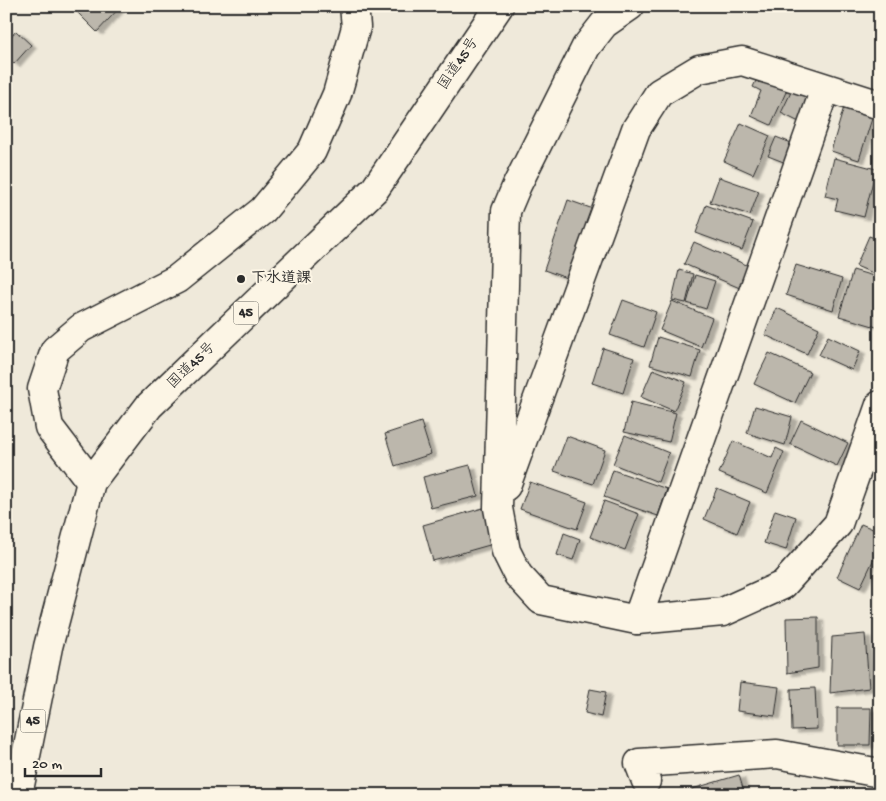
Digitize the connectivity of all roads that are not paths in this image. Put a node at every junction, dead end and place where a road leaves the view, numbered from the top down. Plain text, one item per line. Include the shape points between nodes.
1 (354, 6) edge
2 (499, 6) edge
3 (630, 6) edge
4 (825, 89) junction
5 (880, 105) edge
6 (880, 405) edge
7 (91, 482) junction
8 (498, 508) junction
9 (637, 620) junction
10 (880, 773) edge
11 (646, 781) dead end
12 (18, 795) edge

1 - 7 main road via 356,27 337,94 312,151 263,210 177,279 81,328 55,350 42,388 49,427
2 - 7 main road, 国道45号 / 45 via 376,189 149,406
3 - 8 main road via 604,24 586,47 506,211
4 - 5 main road
4 - 8 main road via 742,61 699,69 659,92 636,129
4 - 9 main road
6 - 9 main road via 838,524 783,585 723,612
7 - 12 main road, 国道45号 / 45 via 48,646
8 - 9 main road via 506,551 518,575 541,600
10 - 11 main road via 777,754 639,763

